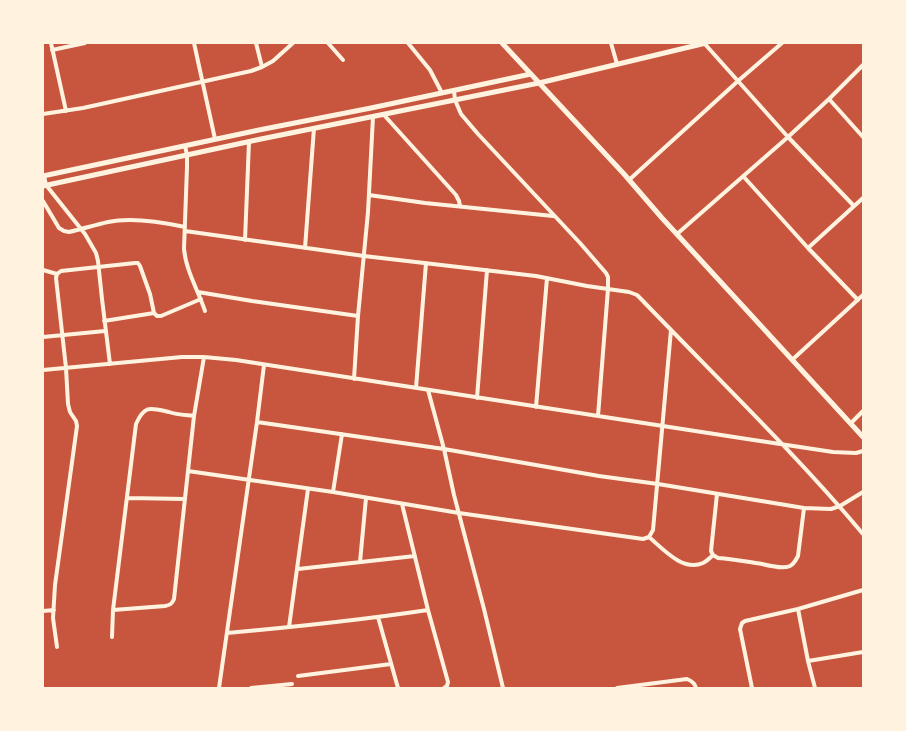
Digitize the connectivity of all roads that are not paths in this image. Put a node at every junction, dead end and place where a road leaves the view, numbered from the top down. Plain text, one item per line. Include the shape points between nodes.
1 (51, 43) edge
2 (85, 43) edge
3 (194, 43) edge
4 (256, 43) edge
5 (293, 43) edge
6 (328, 43) edge
7 (408, 43) edge
8 (502, 43) edge
9 (611, 43) edge
10 (705, 43) edge
11 (782, 43) edge
12 (691, 44) edge
13 (52, 50) junction
14 (343, 60) dead end
15 (617, 64) junction
16 (863, 65) edge
17 (262, 67) junction
18 (531, 74) junction
19 (203, 81) junction
20 (738, 81) junction
21 (539, 83) junction
22 (454, 91) junction
23 (442, 93) junction
24 (829, 99) junction
25 (455, 100) junction
26 (66, 110) junction
27 (43, 114) edge
28 (384, 115) junction
29 (373, 117) junction
30 (314, 128) junction
31 (863, 136) edge
32 (788, 137) junction
33 (215, 140) junction
34 (249, 142) junction
35 (185, 146) junction
36 (187, 155) junction
37 (44, 176) edge
38 (743, 176) junction
39 (628, 180) junction
40 (45, 185) edge
41 (369, 195) junction
42 (863, 198) edge
43 (44, 203) edge
44 (460, 206) junction
45 (854, 206) junction
46 (554, 216) junction
47 (81, 229) junction
48 (185, 229) junction
49 (677, 234) junction
50 (245, 240) junction
51 (305, 248) junction
52 (808, 248) junction
53 (364, 256) junction
54 (426, 263) junction
55 (99, 267) junction
56 (43, 270) edge
57 (487, 270) junction
58 (57, 274) junction
59 (547, 278) junction
60 (608, 289) junction
61 (198, 292) junction
62 (863, 295) edge
63 (201, 299) junction
64 (858, 300) junction
65 (205, 311) dead end
66 (154, 313) junction
67 (358, 316) junction
68 (104, 321) junction
69 (671, 330) junction
70 (105, 331) junction
71 (62, 336) junction
72 (43, 337) edge
73 (204, 357) junction
74 (792, 360) junction
75 (110, 364) junction
76 (264, 365) junction
77 (66, 368) junction
78 (43, 370) edge
79 (354, 379) junction
80 (416, 388) junction
81 (428, 390) junction
82 (477, 398) junction
83 (536, 407) junction
84 (863, 411) edge
85 (194, 416) junction
86 (598, 416) junction
87 (256, 422) junction
88 (851, 423) junction
89 (662, 426) junction
90 (342, 434) junction
91 (863, 437) edge
92 (783, 444) junction
93 (444, 449) junction
94 (863, 452) edge
95 (188, 471) junction
96 (248, 481) junction
97 (658, 484) junction
98 (308, 489) junction
99 (333, 492) junction
100 (863, 492) edge
101 (717, 494) junction
102 (127, 498) junction
103 (366, 498) junction
104 (184, 499) junction
105 (402, 504) junction
106 (840, 506) junction
107 (804, 508) junction
108 (459, 513) junction
109 (863, 534) edge
110 (649, 537) junction
111 (713, 555) junction
112 (415, 556) junction
113 (360, 562) junction
114 (298, 569) junction
115 (863, 590) edge
116 (798, 609) junction
117 (54, 610) junction
118 (113, 610) junction
119 (428, 610) junction
120 (43, 611) edge
121 (378, 617) junction
122 (289, 627) junction
123 (227, 633) junction
124 (112, 637) dead end
125 (57, 648) dead end
126 (863, 652) edge
127 (808, 662) junction
128 (392, 664) junction
129 (298, 676) dead end
130 (292, 684) dead end
131 (219, 688) edge
132 (251, 688) edge
133 (398, 688) edge
134 (444, 688) edge
135 (503, 688) edge
136 (617, 688) edge
137 (696, 688) edge
138 (752, 688) edge
139 (815, 688) edge

1 - 13 street
2 - 13 street
3 - 19 street
4 - 17 street
5 - 17 street
6 - 14 street
7 - 23 street via 430,70
8 - 18 street
9 - 15 street
10 - 12 street
10 - 20 street
11 - 20 street
12 - 15 street
13 - 26 street
15 - 21 street
16 - 24 street
17 - 19 street
18 - 21 street
18 - 22 street
19 - 26 street
19 - 33 street
20 - 32 street
20 - 39 street
21 - 25 street
21 - 39 street
22 - 23 street
22 - 25 street
23 - 33 street
24 - 31 street
24 - 32 street
25 - 28 street
25 - 46 street via 461,114 478,134
26 - 27 street
28 - 29 street
28 - 44 street via 456,195
29 - 30 street
29 - 41 street
30 - 34 street
30 - 51 street
32 - 38 street
32 - 45 street
33 - 35 street
34 - 36 street
34 - 50 street
35 - 36 street
35 - 37 street
36 - 40 street
36 - 48 street
37 - 40 street
38 - 49 street
38 - 52 street
39 - 49 street
40 - 47 street
41 - 44 street
41 - 53 street
42 - 45 street
43 - 47 street via 59,228 69,232
44 - 46 street
45 - 52 street
46 - 60 street via 606,273
47 - 48 street via 126,220 167,223
47 - 55 street via 96,253
48 - 50 street
48 - 61 street via 185,259
49 - 74 street
50 - 51 street
51 - 53 street
52 - 64 street
53 - 54 street
53 - 67 street
54 - 57 street
54 - 80 street
55 - 58 street via 61,271
55 - 66 street via 138,263
55 - 68 street
56 - 58 street
57 - 59 street
57 - 82 street
58 - 71 street
59 - 60 street
59 - 83 street
60 - 69 street via 637,295
60 - 86 street
61 - 63 street
61 - 67 street
62 - 64 street
63 - 65 street
63 - 66 street via 161,316
64 - 74 street
66 - 68 street
67 - 79 street
68 - 70 street
69 - 89 street
69 - 92 street
70 - 71 street
70 - 75 street
71 - 72 street
71 - 77 street
73 - 75 street
73 - 76 street
73 - 85 street
74 - 88 street
75 - 77 street
76 - 79 street
76 - 87 street
77 - 78 street
77 - 117 street via 68,404 77,426 55,585
79 - 80 street
80 - 81 street
81 - 82 street
81 - 93 street
82 - 83 street
83 - 86 street
84 - 88 street
85 - 95 street
85 - 102 street via 153,408 140,416 136,424
86 - 89 street
87 - 90 street
87 - 96 street
88 - 91 street
89 - 92 street
89 - 97 street
90 - 93 street
90 - 99 street
92 - 94 street via 833,452
92 - 106 street
93 - 97 street
93 - 108 street
95 - 96 street
95 - 104 street
96 - 98 street
96 - 123 street
97 - 101 street
97 - 110 street via 653,530
98 - 99 street
98 - 114 street
99 - 103 street
100 - 106 street
101 - 107 street
101 - 111 street via 711,551
102 - 104 street
102 - 118 street
103 - 105 street
103 - 113 street
104 - 118 street via 172,603 165,606
105 - 108 street
105 - 112 street
106 - 107 street via 831,509
106 - 109 street
107 - 111 street via 798,556 795,563 790,566 718,558
108 - 110 street via 643,539
108 - 135 street
110 - 111 street via 683,563 704,563
112 - 113 street
112 - 119 street
113 - 114 street
114 - 122 street
115 - 116 street
116 - 127 street
116 - 138 street via 742,623 740,629
117 - 120 street
117 - 125 street
118 - 124 street
119 - 121 street
119 - 134 street via 448,682
121 - 122 street
121 - 128 street
122 - 123 street
123 - 131 street
126 - 127 street
127 - 139 street
128 - 129 street
128 - 133 street
130 - 132 street
136 - 137 street via 687,679 692,681

